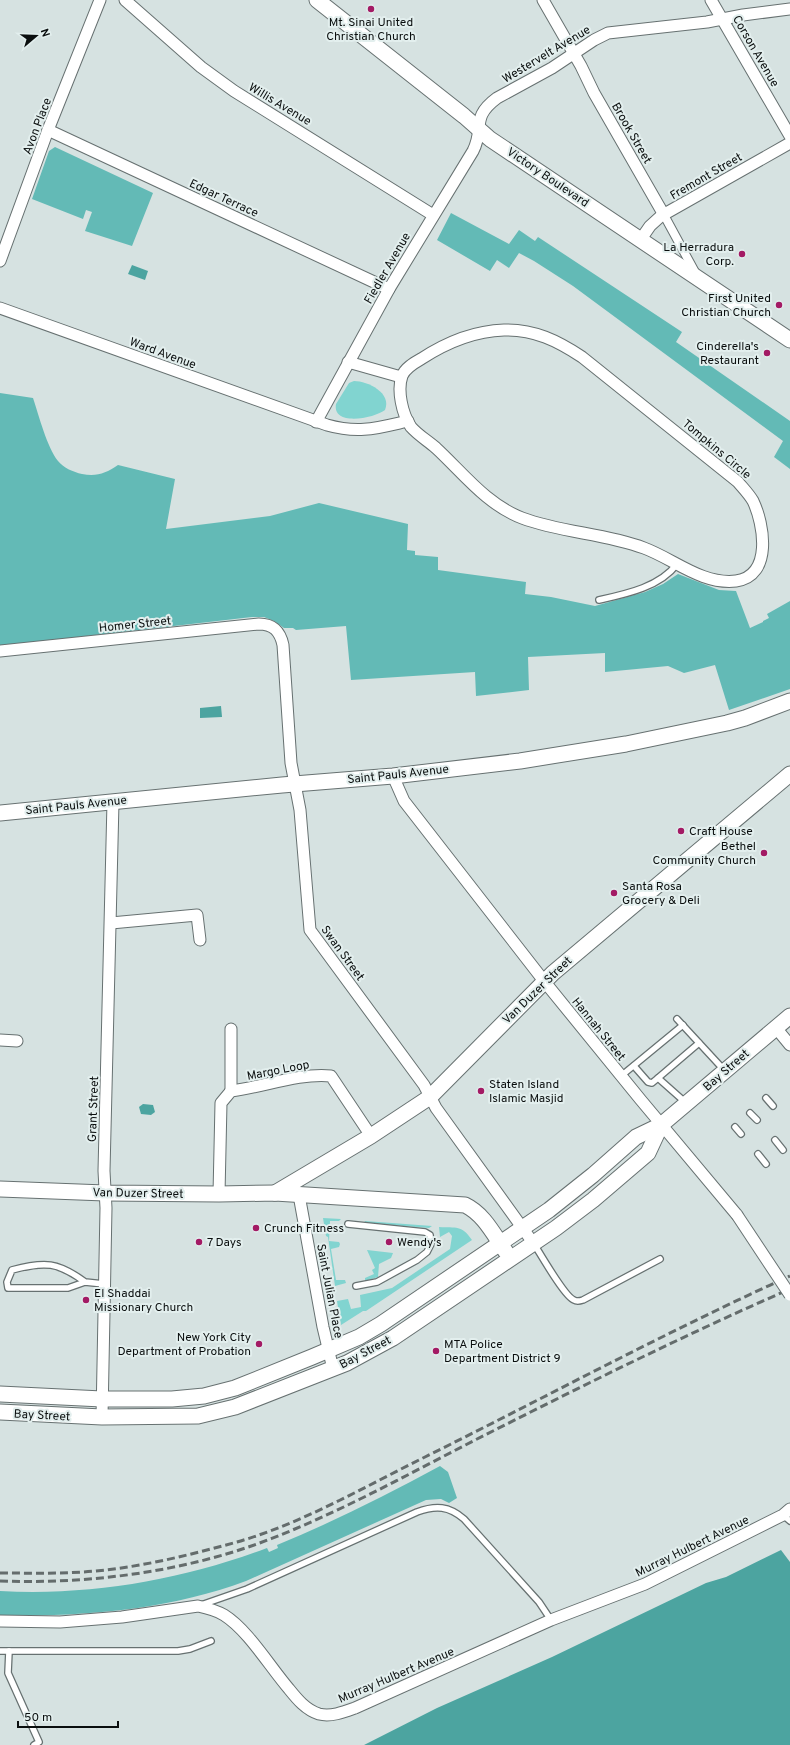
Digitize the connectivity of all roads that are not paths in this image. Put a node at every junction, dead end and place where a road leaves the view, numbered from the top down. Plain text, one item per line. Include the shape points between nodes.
1 (100, 0) edge
2 (125, 0) edge
3 (317, 0) edge
4 (543, 0) edge
5 (711, 0) edge
6 (790, 9) edge
7 (722, 18) junction
8 (574, 53) junction
9 (478, 129) junction
10 (48, 130) junction
11 (790, 136) edge
12 (790, 143) edge
13 (433, 214) junction
14 (664, 214) junction
15 (641, 239) junction
16 (0, 262) edge
17 (699, 280) junction
18 (389, 289) junction
19 (0, 308) edge
20 (790, 340) edge
21 (348, 362) junction
22 (401, 377) junction
23 (316, 422) junction
24 (408, 422) junction
25 (678, 564) junction
26 (599, 600) dead end
27 (272, 626) joint
28 (0, 651) edge
29 (790, 702) edge
30 (790, 774) edge
31 (393, 776) junction
32 (295, 784) junction
33 (113, 802) junction
34 (0, 813) edge
35 (111, 923) junction
36 (200, 940) dead end
37 (544, 981) junction
38 (790, 1016) edge
39 (677, 1019) dead end
40 (683, 1025) junction
41 (776, 1028) junction
42 (231, 1030) dead end
43 (0, 1040) edge
44 (17, 1040) dead end
45 (699, 1043) junction
46 (790, 1044) edge
47 (634, 1066) junction
48 (725, 1071) junction
49 (621, 1076) junction
50 (658, 1078) junction
51 (231, 1091) junction
52 (430, 1097) junction
53 (766, 1098) dead end
54 (687, 1104) junction
55 (773, 1106) dead end
56 (750, 1113) dead end
57 (757, 1120) dead end
58 (661, 1125) junction
59 (734, 1127) dead end
60 (741, 1134) dead end
61 (371, 1136) junction
62 (775, 1140) dead end
63 (783, 1150) dead end
64 (758, 1154) dead end
65 (766, 1164) dead end
66 (0, 1189) edge
67 (105, 1193) junction
68 (276, 1193) junction
69 (219, 1194) junction
70 (299, 1195) junction
71 (348, 1224) dead end
72 (523, 1229) junction
73 (500, 1244) junction
74 (534, 1244) junction
75 (511, 1259) junction
76 (660, 1259) dead end
77 (85, 1282) junction
78 (104, 1284) junction
79 (356, 1286) dead end
80 (790, 1295) edge
81 (329, 1350) junction
82 (334, 1369) junction
83 (0, 1394) edge
84 (102, 1399) junction
85 (0, 1412) edge
86 (102, 1418) junction
87 (788, 1515) edge
88 (198, 1606) junction
89 (551, 1620) junction
90 (0, 1621) edge
91 (211, 1641) dead end
92 (0, 1651) edge
93 (9, 1651) junction
94 (34, 1745) edge

1 - 10 street, Avon Place
2 - 13 street, Willis Avenue via 201,67 234,91
3 - 9 main road, Victory Boulevard
4 - 8 street, Brook Street
5 - 7 street, Corson Avenue
6 - 7 street, Westervelt Avenue
7 - 8 street, Westervelt Avenue via 707,22 608,33
7 - 11 street, Corson Avenue
8 - 9 street, Westervelt Avenue via 493,101 480,117
8 - 14 street, Brook Street via 594,93
9 - 13 street, Fiedler Avenue via 473,151
9 - 15 main road, Victory Boulevard
10 - 16 street, Avon Place
10 - 18 street, Edgar Terrace
12 - 14 street, Fremont Street
13 - 18 street, Fiedler Avenue
14 - 15 street, Fremont Street via 652,223
14 - 17 street, Brook Street
15 - 17 main road, Victory Boulevard
17 - 20 main road, Victory Boulevard
18 - 21 street, Fiedler Avenue
19 - 23 street, Ward Avenue
21 - 22 street
21 - 23 street, Fiedler Avenue
22 - 24 street, Tompkins Circle via 402,403
22 - 25 street, Tompkins Circle via 410,366 443,345 466,336 494,330 522,330 539,334 582,357 730,475 754,504 760,519 763,544 759,564 752,574 742,580 723,581 708,578
23 - 24 street via 358,431
24 - 25 street, Tompkins Circle via 477,490 510,513 553,528 624,541
25 - 26 lane via 658,581
27 - 28 street, Homer Street via 259,624
27 - 32 street, Swan Street via 279,634 283,645 291,763
29 - 31 main road, Saint Pauls Avenue via 737,720 626,744 520,761
30 - 37 main road, Van Duzer Street
31 - 32 main road, Saint Pauls Avenue
31 - 37 street, Hannah Street via 404,801
32 - 33 main road, Saint Pauls Avenue
32 - 52 street, Swan Street via 300,810 310,930 424,1085
33 - 34 main road, Saint Pauls Avenue
33 - 35 street, Grant Street
35 - 36 street via 197,915
35 - 67 street, Grant Street
37 - 49 street, Hannah Street
37 - 52 main road, Van Duzer Street
38 - 41 main road, Bay Street
39 - 40 lane
40 - 45 lane
40 - 47 lane via 652,1055
41 - 46 street
41 - 48 main road, Bay Street
42 - 51 street, Margo Loop
43 - 44 street
45 - 48 lane
45 - 50 lane via 665,1069
47 - 49 lane
47 - 50 lane via 648,1082 652,1083
48 - 54 main road, Bay Street
49 - 58 street, Hannah Street
50 - 54 lane
51 - 61 street, Margo Loop via 314,1075 331,1076
51 - 69 street via 221,1103
52 - 61 main road, Van Duzer Street
52 - 72 street, Swan Street
53 - 55 lane
54 - 58 main road, Bay Street
56 - 57 lane
58 - 72 main road, Bay Street via 636,1137 593,1175
58 - 74 main road, Bay Street via 648,1153 593,1200
58 - 80 street, Hannah Street, bridge via 737,1215
59 - 60 lane
61 - 68 main road, Van Duzer Street
62 - 63 lane
64 - 65 lane
66 - 67 main road, Van Duzer Street
67 - 69 main road, Van Duzer Street
67 - 78 street, Grant Street
68 - 69 main road, Van Duzer Street
68 - 70 main road, Van Duzer Street
70 - 73 main road, Van Duzer Street via 465,1205 485,1222
70 - 81 street, Saint Julian Place via 322,1327
71 - 79 lane via 417,1230 430,1235 431,1244 427,1252 417,1260 377,1282
72 - 73 main road, Bay Street
72 - 74 street, Swan Street
73 - 75 main road, Van Duzer Street
73 - 81 main road, Bay Street via 371,1330
74 - 75 main road, Bay Street
74 - 76 lane via 565,1291 573,1300 578,1301
75 - 82 main road, Bay Street via 384,1344
77 - 77 lane via 56,1265 12,1270 6,1282 8,1288 68,1288
77 - 78 lane
78 - 84 street, Grant Street
81 - 82 street, Saint Julian Place
81 - 84 main road, Bay Street via 256,1380 213,1394 182,1398
82 - 86 main road, Bay Street via 218,1412 185,1417
83 - 84 main road, Bay Street
84 - 86 street, Grant Street
85 - 86 main road, Bay Street
87 - 89 street, Murray Hulbert Avenue via 646,1584
88 - 89 street, Murray Hulbert Avenue via 224,1614 236,1624 294,1696 308,1709 320,1714 338,1714 355,1708
88 - 89 lane via 247,1589 417,1512 440,1507 457,1513 464,1519 539,1602
88 - 90 street, Murray Hulbert Avenue via 122,1617 60,1622
91 - 93 lane via 178,1651
92 - 93 lane
93 - 94 lane via 8,1673 39,1742

